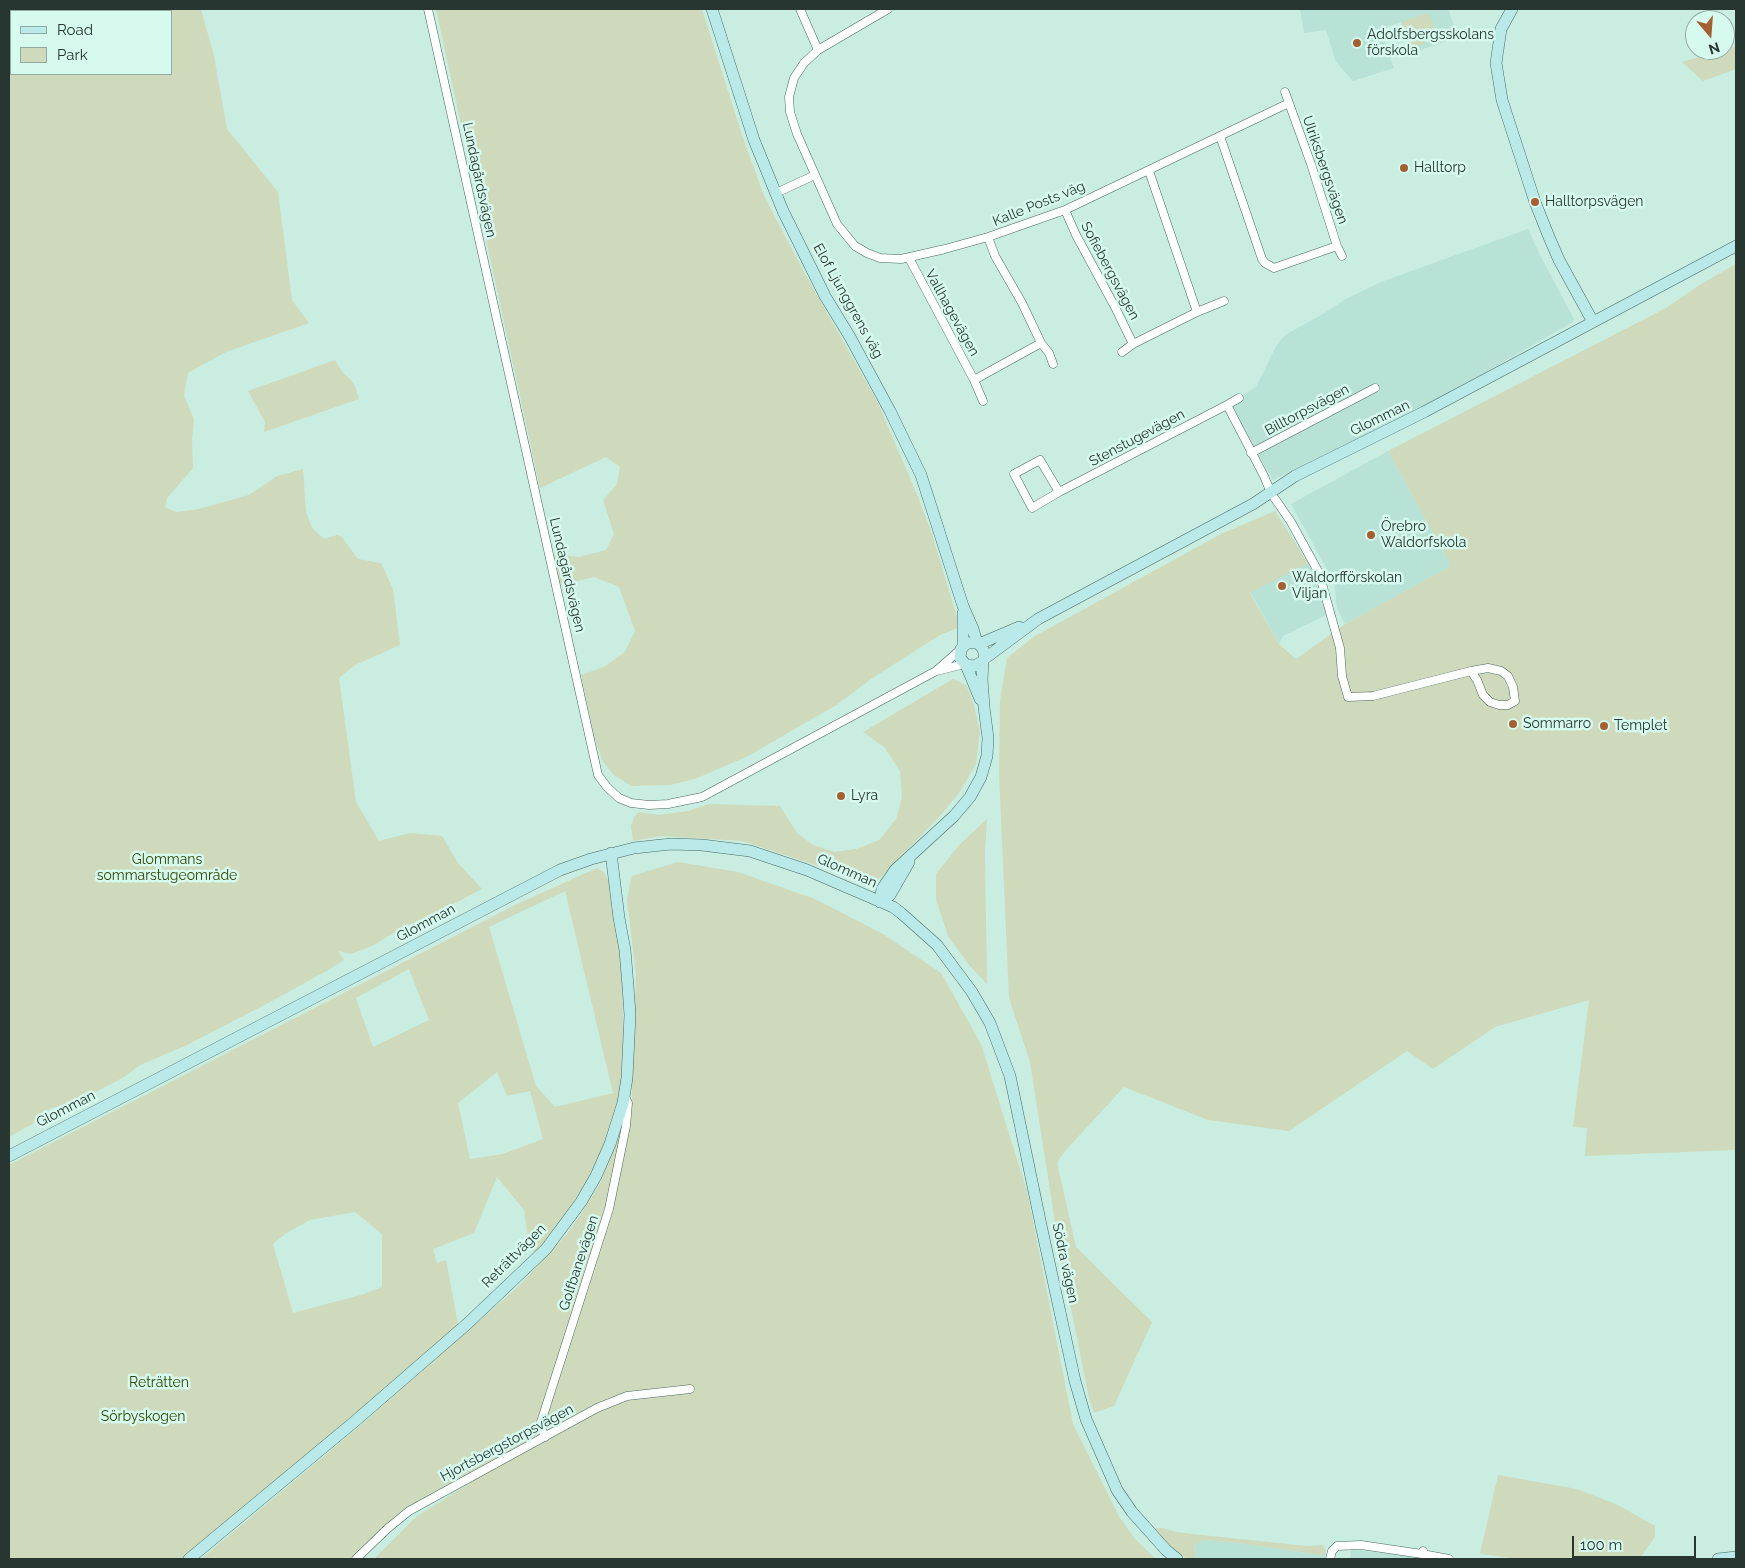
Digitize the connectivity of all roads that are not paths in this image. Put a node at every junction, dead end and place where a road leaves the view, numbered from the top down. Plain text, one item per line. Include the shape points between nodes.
1 (428, 9) edge
2 (712, 9) edge
3 (800, 9) edge
4 (886, 9) edge
5 (1512, 9) edge
6 (818, 50) junction
7 (1285, 92) dead end
8 (1289, 103) junction
9 (1220, 136) junction
10 (1149, 171) junction
11 (815, 175) junction
12 (776, 193) junction
13 (1065, 210) junction
14 (988, 237) junction
15 (1337, 246) junction
16 (1736, 246) edge
17 (1342, 256) dead end
18 (909, 258) junction
19 (1224, 300) dead end
20 (1197, 312) junction
21 (1593, 322) junction
22 (1042, 343) junction
23 (1133, 344) junction
24 (1122, 352) dead end
25 (1053, 364) dead end
26 (974, 380) junction
27 (1375, 388) dead end
28 (1239, 398) dead end
29 (983, 401) dead end
30 (1227, 405) junction
31 (1251, 453) junction
32 (1059, 492) junction
33 (1271, 493) junction
34 (962, 606) junction
35 (1038, 619) junction
36 (978, 643) junction
37 (962, 647) junction
38 (983, 660) junction
39 (965, 665) junction
40 (1471, 671) junction
41 (936, 672) junction
42 (984, 707) junction
43 (612, 853) junction
44 (880, 902) junction
45 (624, 1095) junction
46 (9, 1156) edge
47 (690, 1389) dead end
48 (545, 1436) junction
49 (1736, 1557) edge
50 (189, 1559) edge
51 (356, 1559) edge
52 (1177, 1559) edge
53 (1330, 1559) edge
54 (1449, 1559) edge
55 (1718, 1559) edge

1 - 41 street, Lundagårdsvägen via 598,775 607,787 619,798 649,805 702,797
2 - 12 street, Elof Ljunggrens väg via 754,140
3 - 6 street
4 - 6 street, Kalle Posts väg
5 - 21 street via 1501,29 1496,63 1502,100 1535,202 1558,260
6 - 11 street, Kalle Posts väg via 794,78 789,97 796,134
7 - 8 street
8 - 9 street, Kalle Posts väg
8 - 15 street, Ulriksbergsvägen
9 - 10 street, Kalle Posts väg
9 - 15 street, Ulriksbergsvägen via 1265,263 1274,268
10 - 13 street, Kalle Posts väg
10 - 20 street
11 - 12 street
11 - 18 street, Kalle Posts väg via 837,224 855,246 880,258
12 - 34 street, Elof Ljunggrens väg via 805,256 890,411 921,475
13 - 14 street, Kalle Posts väg
13 - 23 street, Sofiebergsvägen
14 - 18 street, Kalle Posts väg
14 - 22 street
15 - 17 street, Ulriksbergsvägen
16 - 21 street, Glomman
18 - 26 street, Vallhagevägen
19 - 20 street
20 - 23 street
21 - 33 street, Glomman via 1295,476
22 - 25 street
22 - 26 street
23 - 24 street
26 - 29 street, Vallhagevägen
27 - 31 street, Billtorpsvägen
28 - 30 street, Stenstugevägen
30 - 31 street
30 - 32 street, Stenstugevägen
31 - 33 street
32 - 32 street, Stenstugevägen via 1032,508 1014,474 1040,460
33 - 35 street, Glomman
33 - 40 street via 1319,573 1340,648 1348,698 1373,696
34 - 36 street, Elof Ljunggrens väg
34 - 37 street, Elof Ljunggrens väg
35 - 36 street, Glomman
35 - 38 street, Glomman
36 - 37 street via 970,642
36 - 38 street via 984,650
37 - 39 street via 960,658
37 - 41 street, Lundagårdsvägen
38 - 39 street via 975,666
38 - 42 street, Glomman
39 - 41 street, Lundagårdsvägen
39 - 42 street, Glomman
40 - 40 street via 1490,702 1499,706 1514,701 1513,687 1508,676 1501,671 1488,668
42 - 44 street, Glomman via 988,738 986,756 981,777 970,798 895,870 882,889
43 - 44 street, Glomman via 671,844 750,851 825,877
43 - 45 street, Reträttvägen via 628,986 629,1031
43 - 46 street, Glomman via 552,874
44 - 52 street, Södra vägen via 888,913 948,961 990,1023 1010,1076 1075,1381 1086,1419 1117,1490 1137,1518
45 - 48 street, Golfbanevägen via 628,1103 626,1126 609,1209 540,1425
45 - 50 street, Reträttvägen via 596,1176 546,1249 467,1324
47 - 48 street, Hjortsbergstorpsvägen via 627,1396
48 - 51 street, Hjortsbergstorpsvägen via 409,1510
49 - 55 street
53 - 54 street via 1337,1546 1361,1545 1423,1551

